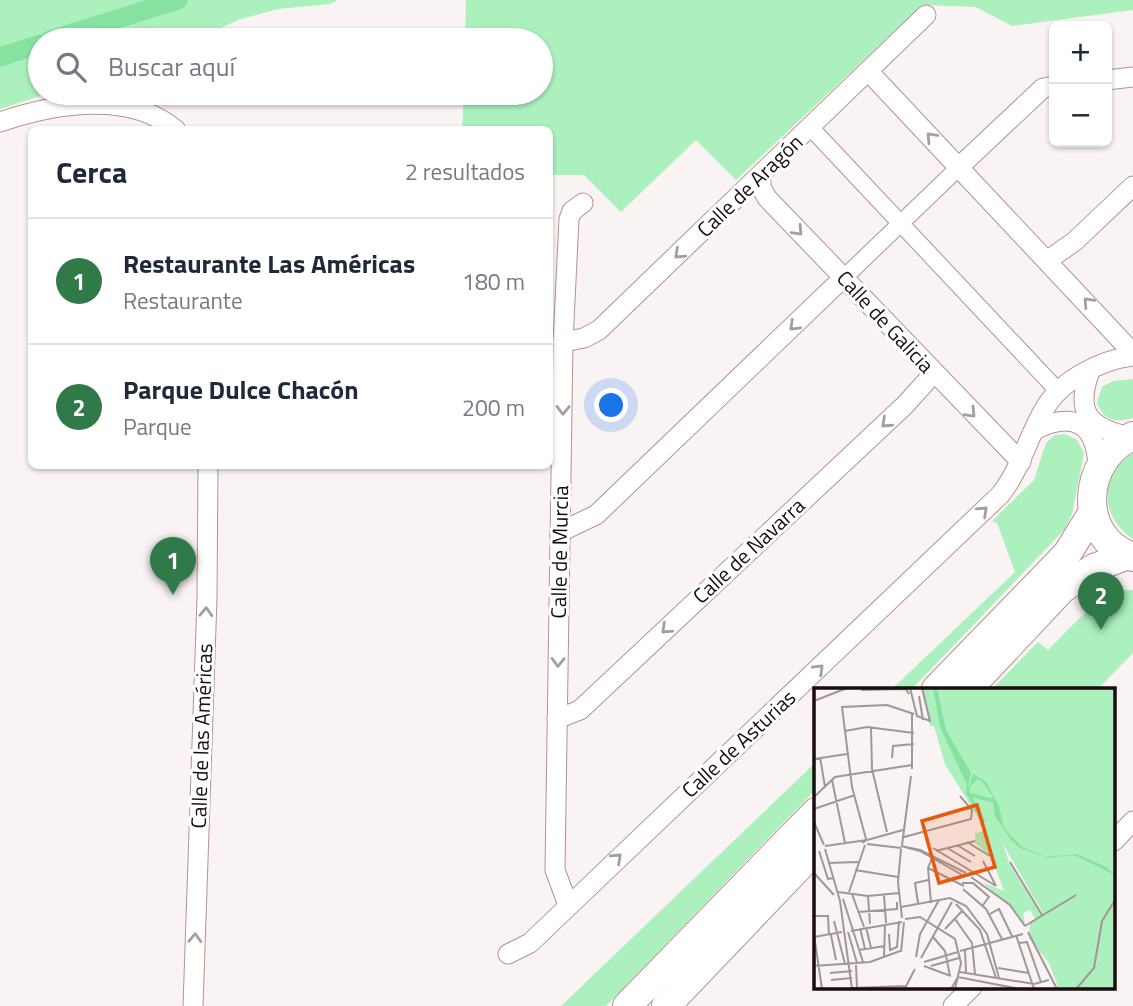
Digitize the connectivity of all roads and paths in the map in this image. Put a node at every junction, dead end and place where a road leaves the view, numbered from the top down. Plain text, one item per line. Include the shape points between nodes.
1 (926, 15) dead end
2 (869, 72) junction
3 (1133, 76) edge
4 (1112, 79) edge
5 (1049, 87) edge
6 (68, 105) edge
7 (103, 105) edge
8 (0, 122) edge
9 (171, 126) edge
10 (811, 128) junction
11 (956, 170) junction
12 (761, 176) junction
13 (1133, 186) edge
14 (583, 203) dead end
15 (901, 223) junction
16 (1048, 261) junction
17 (847, 275) junction
18 (563, 342) junction
19 (1133, 355) edge
20 (1090, 371) junction
21 (933, 374) junction
22 (1059, 392) junction
23 (1036, 429) junction
24 (1132, 437) edge
25 (1021, 461) junction
26 (1098, 467) junction
27 (208, 469) edge
28 (1093, 512) junction
29 (560, 533) junction
30 (1131, 556) edge
31 (937, 688) edge
32 (969, 688) edge
33 (557, 719) junction
34 (814, 814) edge
35 (1133, 821) edge
36 (1116, 839) edge
37 (814, 851) edge
38 (568, 905) junction
39 (508, 954) dead end
40 (971, 988) edge
41 (193, 1006) edge
42 (627, 1006) edge
43 (666, 1006) edge
44 (953, 1006) edge

1 - 2 street, Calle de Aragón
2 - 10 street, Calle de Aragón
11 -> 2 street
3 - 4 street
5 - 11 street
6 - 8 street
7 - 9 street via 139,111
10 - 12 street, Calle de Aragón
10 - 15 street
11 - 15 street
11 - 16 street
12 -> 17 street, Calle de Galicia via 767,198
12 -> 18 street, Calle de Aragón via 599,330
13 - 16 street via 1075,242
14 - 18 street, Calle de Murcia via 569,219
15 - 17 street
15 - 22 street
19 -> 16 street
17 - 21 street, Calle de Galicia
17 -> 29 street via 596,515
18 -> 29 street, Calle de Murcia
19 - 20 street
20 - 22 street
20 - 24 street via 1083,398 1086,413 1094,425
21 -> 25 street, Calle de Galicia
21 -> 33 street, Calle de Navarra via 580,710
22 - 23 street, Calle de Asturias via 1046,405
23 - 25 street, Calle de Asturias
23 - 26 street via 1060,420 1083,426 1097,447
24 - 26 main road via 1106,454
38 -> 25 street, Calle de Asturias via 1000,495
26 - 28 main road via 1090,496
41 -> 27 street, Calle de las Américas
28 - 30 main road via 1112,545
28 - 31 main road via 1067,554
29 -> 33 street, Calle de Murcia
30 - 32 main road via 1083,574 1062,589
33 - 38 street, Calle de Murcia via 555,870
34 - 42 main road
35 - 36 street
37 - 43 main road
38 - 39 street, Calle de Asturias via 530,943
40 - 44 street

